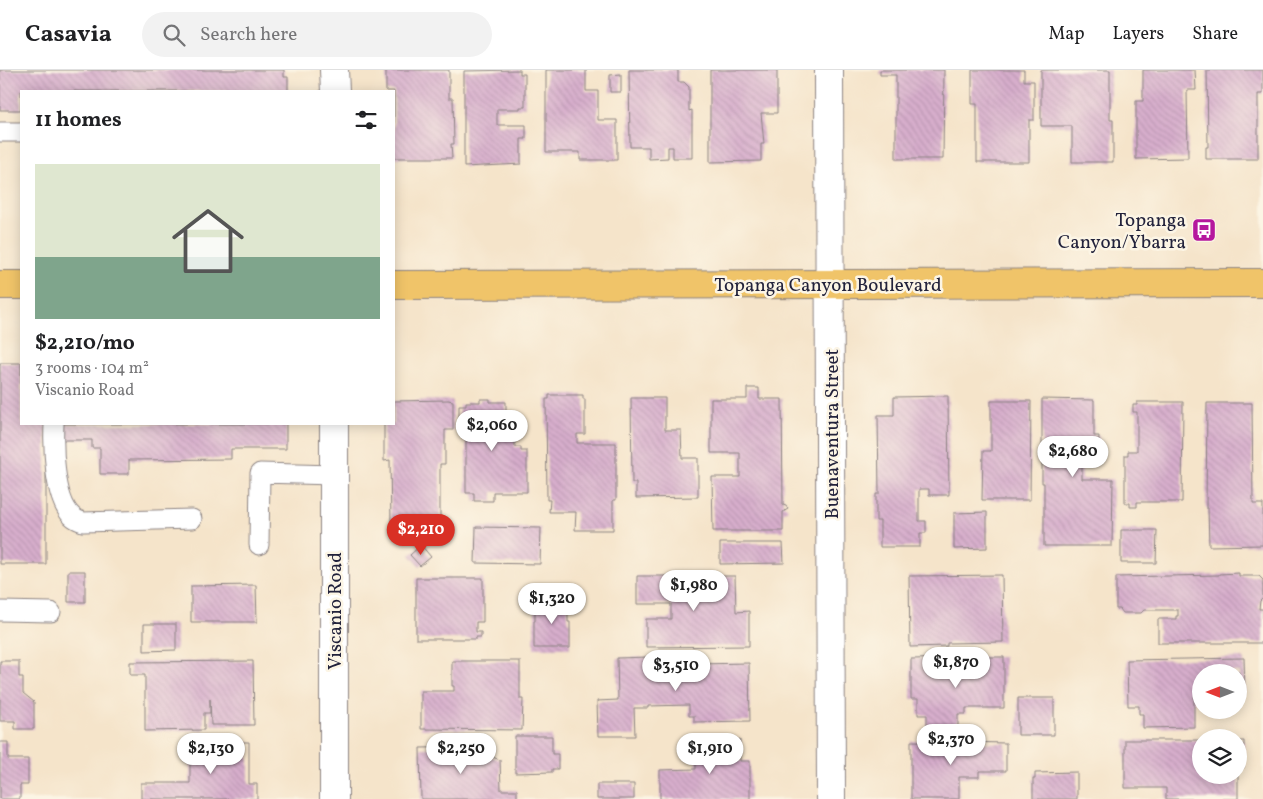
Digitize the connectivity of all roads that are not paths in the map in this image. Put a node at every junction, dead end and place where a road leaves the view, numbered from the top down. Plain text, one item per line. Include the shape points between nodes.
1 (334, 70) edge
2 (828, 70) edge
3 (334, 90) edge
4 (0, 132) edge
5 (20, 132) edge
6 (1263, 283) edge
7 (0, 284) edge
8 (20, 284) edge
9 (830, 284) junction
10 (395, 285) edge
11 (54, 425) edge
12 (334, 425) edge
13 (334, 475) junction
14 (192, 519) dead end
15 (259, 545) dead end
16 (0, 611) edge
17 (51, 612) dead end
18 (334, 799) edge
19 (831, 799) edge

1 - 3 street
2 - 9 street, Buenaventura Street
4 - 5 lane
6 - 9 main road, Topanga Canyon Boulevard
7 - 8 main road
9 - 10 main road, Topanga Canyon Boulevard
9 - 19 street, Buenaventura Street
11 - 14 lane via 53,455 60,490 64,505 73,517 83,522
12 - 13 street, Viscanio Road
13 - 15 lane via 260,473
13 - 18 street, Viscanio Road
16 - 17 lane

